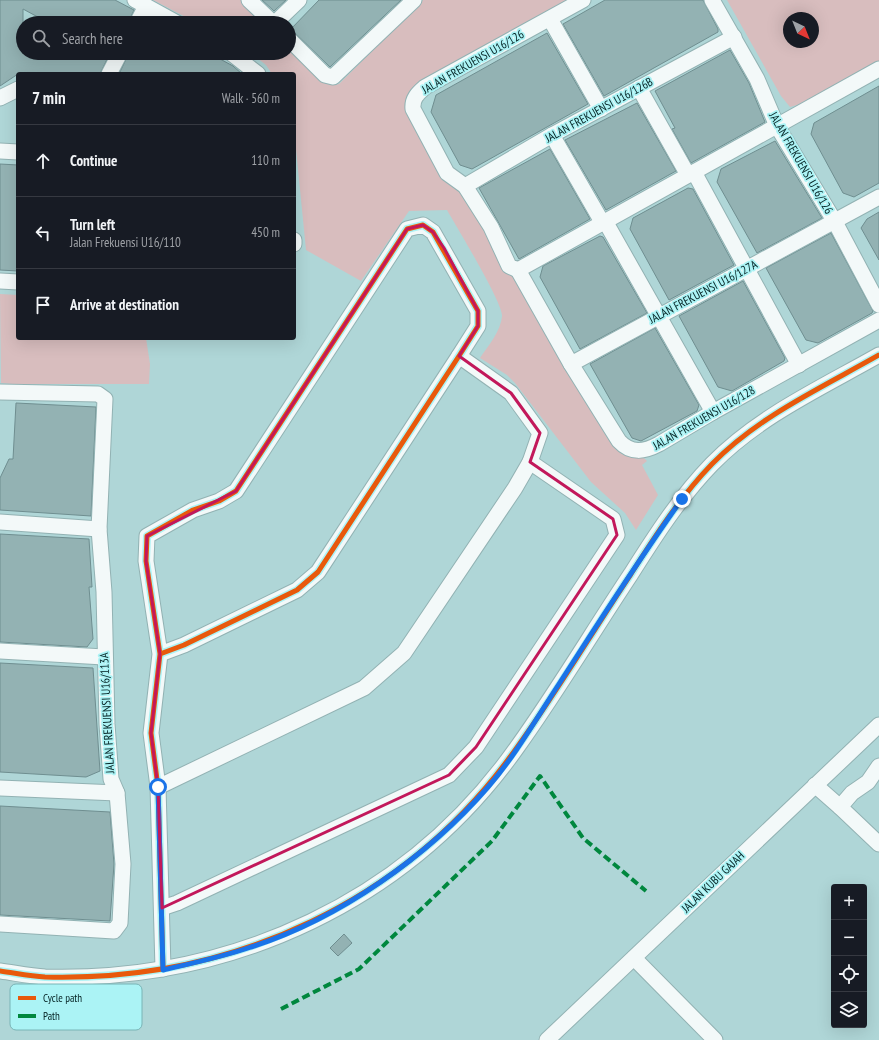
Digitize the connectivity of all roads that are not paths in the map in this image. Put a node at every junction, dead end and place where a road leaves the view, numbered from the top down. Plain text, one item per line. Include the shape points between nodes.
1 (249, 0) edge
2 (299, 0) edge
3 (414, 0) edge
4 (583, 0) edge
5 (712, 0) edge
6 (141, 3) edge
7 (138, 16) edge
8 (164, 16) edge
9 (266, 16) edge
10 (282, 16) edge
11 (550, 19) junction
12 (734, 37) junction
13 (296, 46) edge
14 (116, 60) edge
15 (240, 60) edge
16 (879, 69) edge
17 (110, 72) edge
18 (255, 72) edge
19 (639, 88) junction
20 (16, 89) edge
21 (0, 98) edge
22 (601, 109) junction
23 (777, 126) junction
24 (552, 135) junction
25 (0, 151) edge
26 (16, 152) edge
27 (691, 173) junction
28 (465, 186) junction
29 (879, 197) edge
30 (604, 222) junction
31 (835, 222) junction
32 (747, 268) junction
33 (518, 270) junction
34 (0, 282) edge
35 (16, 282) edge
36 (879, 305) edge
37 (658, 316) junction
38 (879, 320) edge
39 (879, 355) edge
40 (459, 356) junction
41 (571, 364) junction
42 (799, 365) junction
43 (0, 392) edge
44 (713, 412) junction
45 (530, 462) junction
46 (0, 522) edge
47 (99, 529) junction
48 (0, 651) edge
49 (160, 654) junction
50 (104, 658) junction
51 (879, 724) edge
52 (879, 766) edge
53 (815, 785) junction
54 (158, 787) junction
55 (0, 788) edge
56 (117, 793) junction
57 (840, 807) junction
58 (879, 844) edge
59 (162, 908) junction
60 (0, 924) edge
61 (634, 958) junction
62 (163, 970) junction
63 (0, 971) edge
64 (547, 1040) edge
65 (715, 1040) edge

1 - 9 street
2 - 10 street
3 - 13 street via 333,77 325,75
4 - 11 street, JALAN FREKUENSI U16/126
5 - 12 street, JALAN FREKUENSI U16/126
6 - 7 street
6 - 8 street
11 - 22 street
11 - 28 street, JALAN FREKUENSI U16/126 via 425,88 415,98 414,110 447,173
12 - 19 street, JALAN FREKUENSI U16/126B
12 - 23 street, JALAN FREKUENSI U16/126 via 757,79
14 - 17 street
15 - 18 street
16 - 23 street
19 - 22 street, JALAN FREKUENSI U16/126B
19 - 27 street
20 - 21 street
22 - 24 street, JALAN FREKUENSI U16/126B
23 - 27 street
23 - 31 street, JALAN FREKUENSI U16/126
24 - 28 street, JALAN FREKUENSI U16/126B
24 - 30 street
25 - 26 street
27 - 30 street
27 - 32 street
28 - 33 street, JALAN FREKUENSI U16/128 via 491,227 509,266
29 - 31 street, JALAN FREKUENSI U16/127A
30 - 33 street
30 - 37 street
31 - 32 street, JALAN FREKUENSI U16/127A
31 - 36 street, JALAN FREKUENSI U16/126
32 - 37 street, JALAN FREKUENSI U16/127A
32 - 42 street
33 - 41 street, JALAN FREKUENSI U16/128
34 - 35 street
37 - 41 street, JALAN FREKUENSI U16/127A
37 - 44 street
38 - 42 street, JALAN FREKUENSI U16/128
39 - 62 street via 771,416 732,445 711,466 682,499 651,543 519,745 489,785 470,807 422,851 382,881 298,928 253,947
40 - 45 street via 511,393 540,433
40 - 49 street via 318,572 297,590 184,645
40 - 49 street via 478,326 478,311 433,232 423,225 407,229 236,492 193,510 147,536 146,561
41 - 44 street, JALAN FREKUENSI U16/128 via 619,441 630,450 643,451 651,448
42 - 44 street, JALAN FREKUENSI U16/128
43 - 47 street, JALAN FREKUENSI U16/113A via 103,396 106,402
45 - 54 street via 516,488 404,653 385,671 364,688
45 - 59 street via 613,519 617,535 476,747 448,775
46 - 47 street
47 - 50 street, JALAN FREKUENSI U16/113A via 104,592
48 - 50 street
49 - 54 street via 151,733
50 - 56 street, JALAN FREKUENSI U16/113A via 111,779
51 - 53 street, JALAN KUBU GAJAH
52 - 57 street via 868,782 852,793
53 - 57 street
53 - 61 street, JALAN KUBU GAJAH
54 - 59 street
55 - 56 street
56 - 60 street, JALAN FREKUENSI U16/113A via 123,864 120,923 117,929 111,931
57 - 58 street
59 - 62 street
61 - 64 street, JALAN KUBU GAJAH
61 - 65 street
62 - 63 street via 98,976 42,977

